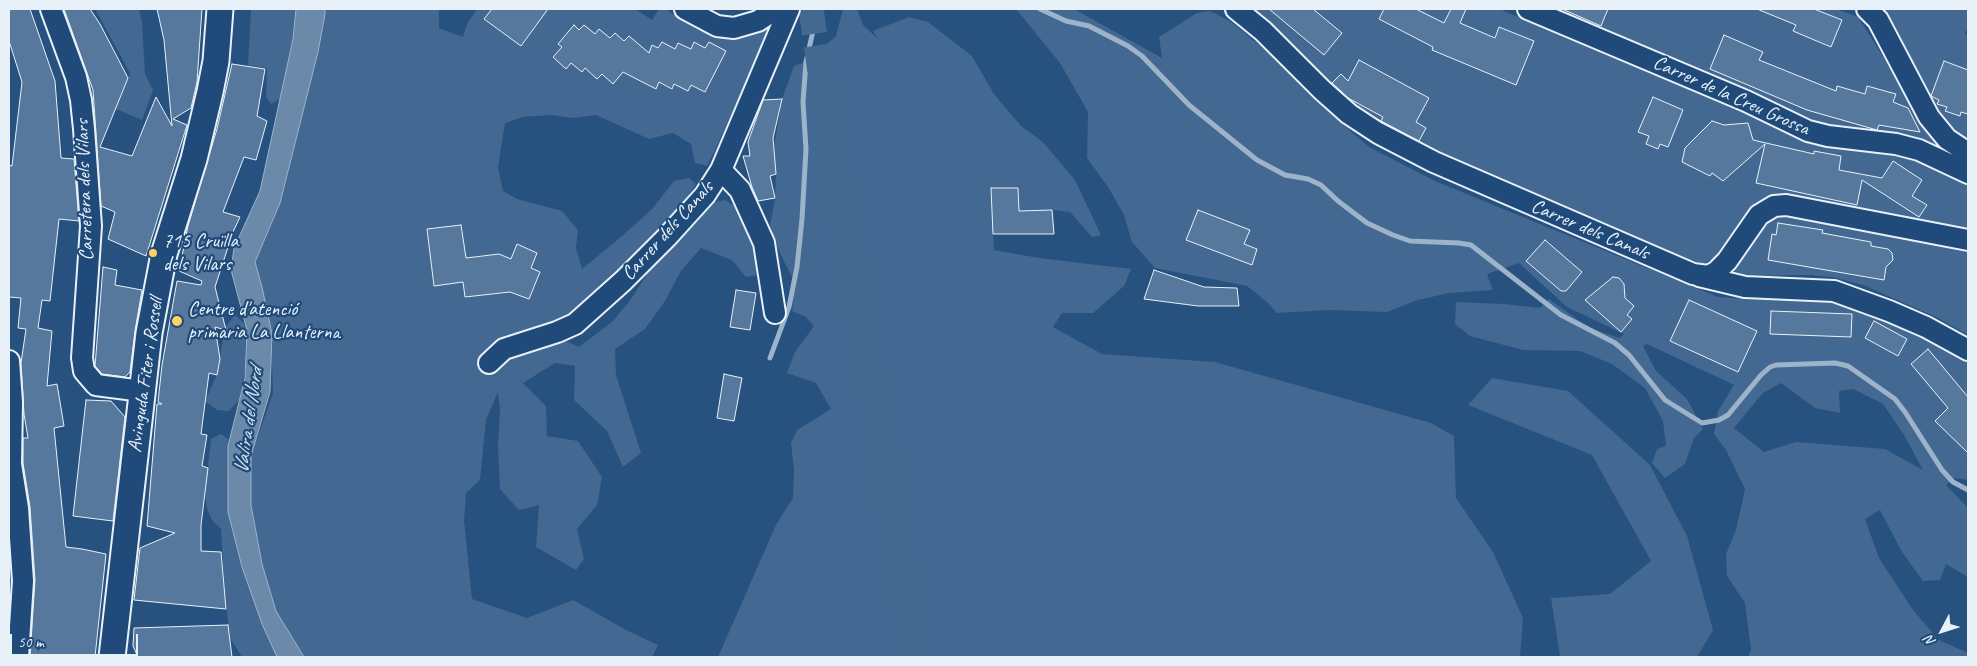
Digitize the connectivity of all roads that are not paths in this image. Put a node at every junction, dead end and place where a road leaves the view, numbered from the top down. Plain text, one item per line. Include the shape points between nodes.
1 (51, 9) edge
2 (220, 9) edge
3 (685, 9) edge
4 (776, 9) edge
5 (789, 9) edge
6 (1236, 9) edge
7 (1528, 9) edge
8 (1867, 9) edge
9 (1968, 152) edge
10 (722, 170) junction
11 (1968, 173) edge
12 (1968, 240) edge
13 (1693, 274) junction
14 (776, 313) dead end
15 (1968, 350) edge
16 (9, 361) edge
17 (489, 363) dead end
18 (142, 391) junction
19 (18, 657) edge
20 (112, 657) edge

1 - 18 street, Carretera dels Vilars via 76,77 84,129 91,226 82,358 84,371 96,385
2 - 18 main road, Avinguda Fiter i Rossell via 210,92 194,159 164,254
3 - 4 street via 717,26 734,28 758,22
5 - 10 street, Carrer dels Canals
6 - 13 street, Carrer dels Canals via 1349,114 1378,133 1434,162
7 - 11 street, Carrer de la Creu Grossa via 1746,101 1808,131 1896,144 1918,150
8 - 9 street via 1878,20 1929,117 1947,139
10 - 14 street via 740,190 764,243
10 - 17 street, Carrer dels Canals via 705,195 667,237 575,324 504,349
12 - 13 street, Carrer dels Canals via 1793,206 1774,206 1759,215 1716,272 1708,276
13 - 15 street via 1745,287 1834,291 1926,327
16 - 19 street via 11,464 23,581
18 - 20 main road, Avinguda Fiter i Rossell

